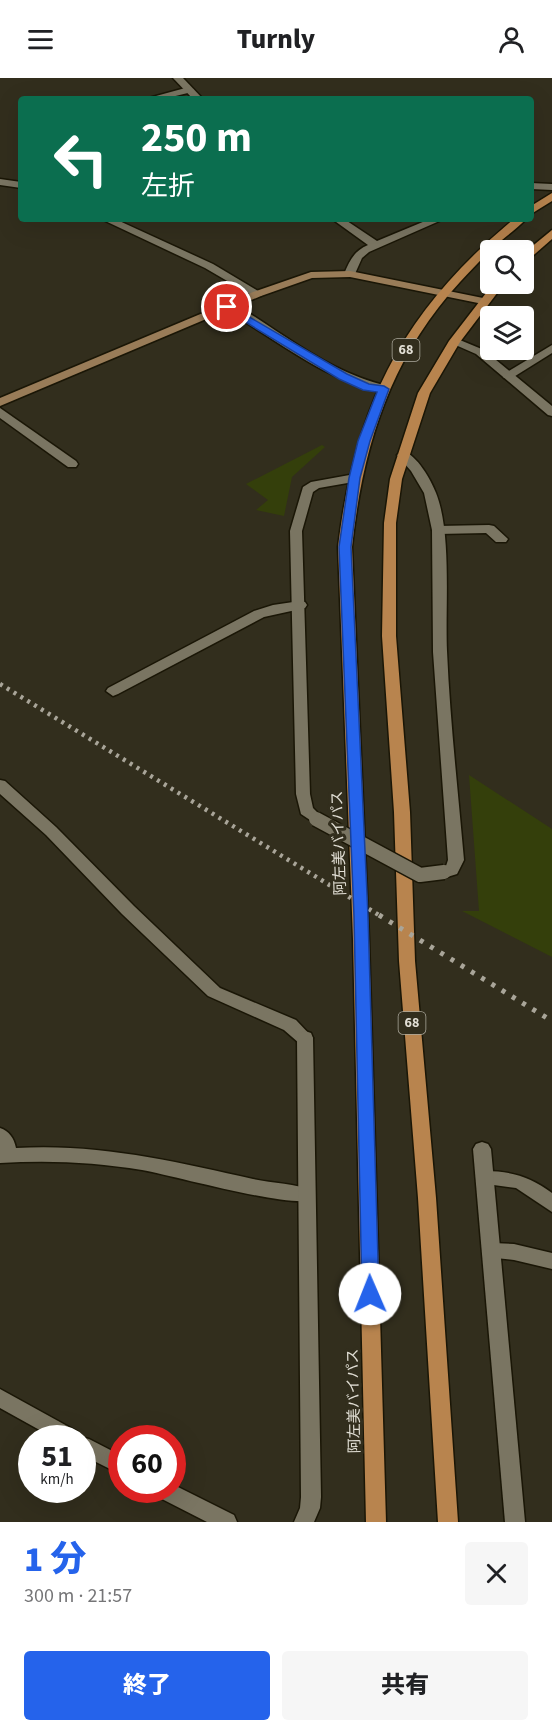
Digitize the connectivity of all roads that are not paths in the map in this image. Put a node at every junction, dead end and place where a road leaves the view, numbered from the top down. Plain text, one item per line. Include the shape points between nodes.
1 (178, 78) edge
2 (189, 90) junction
3 (163, 96) edge
4 (195, 96) edge
5 (0, 182) edge
6 (18, 185) edge
7 (534, 186) edge
8 (552, 187) edge
9 (552, 196) edge
10 (534, 210) edge
11 (113, 222) edge
12 (342, 222) edge
13 (432, 222) edge
14 (518, 222) edge
15 (552, 233) edge
16 (376, 245) junction
17 (534, 249) edge
18 (350, 274) junction
19 (444, 293) junction
20 (257, 294) junction
21 (489, 294) edge
22 (483, 301) junction
23 (227, 307) junction
24 (455, 341) junction
25 (552, 348) edge
26 (508, 375) junction
27 (384, 389) junction
28 (0, 402) edge
29 (0, 412) edge
30 (552, 412) edge
31 (403, 455) junction
32 (72, 464) dead end
33 (355, 478) junction
34 (438, 530) junction
35 (501, 539) dead end
36 (300, 605) junction
37 (113, 691) dead end
38 (0, 785) edge
39 (0, 1136) edge
40 (482, 1149) dead end
41 (4, 1155) edge
42 (485, 1178) junction
43 (306, 1195) junction
44 (552, 1204) edge
45 (492, 1251) junction
46 (552, 1261) edge
47 (0, 1398) edge
48 (48, 1425) edge
49 (186, 1501) edge
50 (227, 1522) edge
51 (304, 1522) edge
52 (376, 1522) edge
53 (448, 1522) edge
54 (515, 1522) edge

1 - 2 street
2 - 3 street
2 - 4 street
5 - 6 street
7 - 8 street
9 - 10 main road
11 - 20 street via 209,266
12 - 16 street
13 - 16 street
14 - 19 main road, 阿左美バイパス / 68
15 - 17 main road
16 - 18 street via 357,257
18 - 19 street
18 - 20 street via 298,278
19 - 22 street
19 - 27 main road, 阿左美バイパス / 68
20 - 23 street
21 - 22 main road, 68
22 - 24 main road, 68
23 - 27 street via 343,377
23 - 28 street
24 - 26 street via 480,352
24 - 31 main road, 68 via 424,393
25 - 26 street
26 - 30 street
27 - 33 main road, 阿左美バイパス / 68
29 - 32 street
31 - 34 street via 430,493
31 - 53 main road, 68 via 390,523 388,636
33 - 36 street via 307,490 296,531
33 - 52 main road, 阿左美バイパス / 68 via 345,547 362,939
34 - 35 street via 489,529
34 - 36 street, bridge via 440,652 456,860 452,870 420,875 306,810
36 - 37 street via 260,614
38 - 43 street via 214,992 290,1025 305,1038
39 - 41 street via 6,1142
40 - 42 street
41 - 43 street via 127,1159
42 - 44 street via 517,1179
42 - 45 street
43 - 51 street via 311,1497
45 - 46 street via 514,1251
45 - 54 street
47 - 48 street
49 - 50 street

